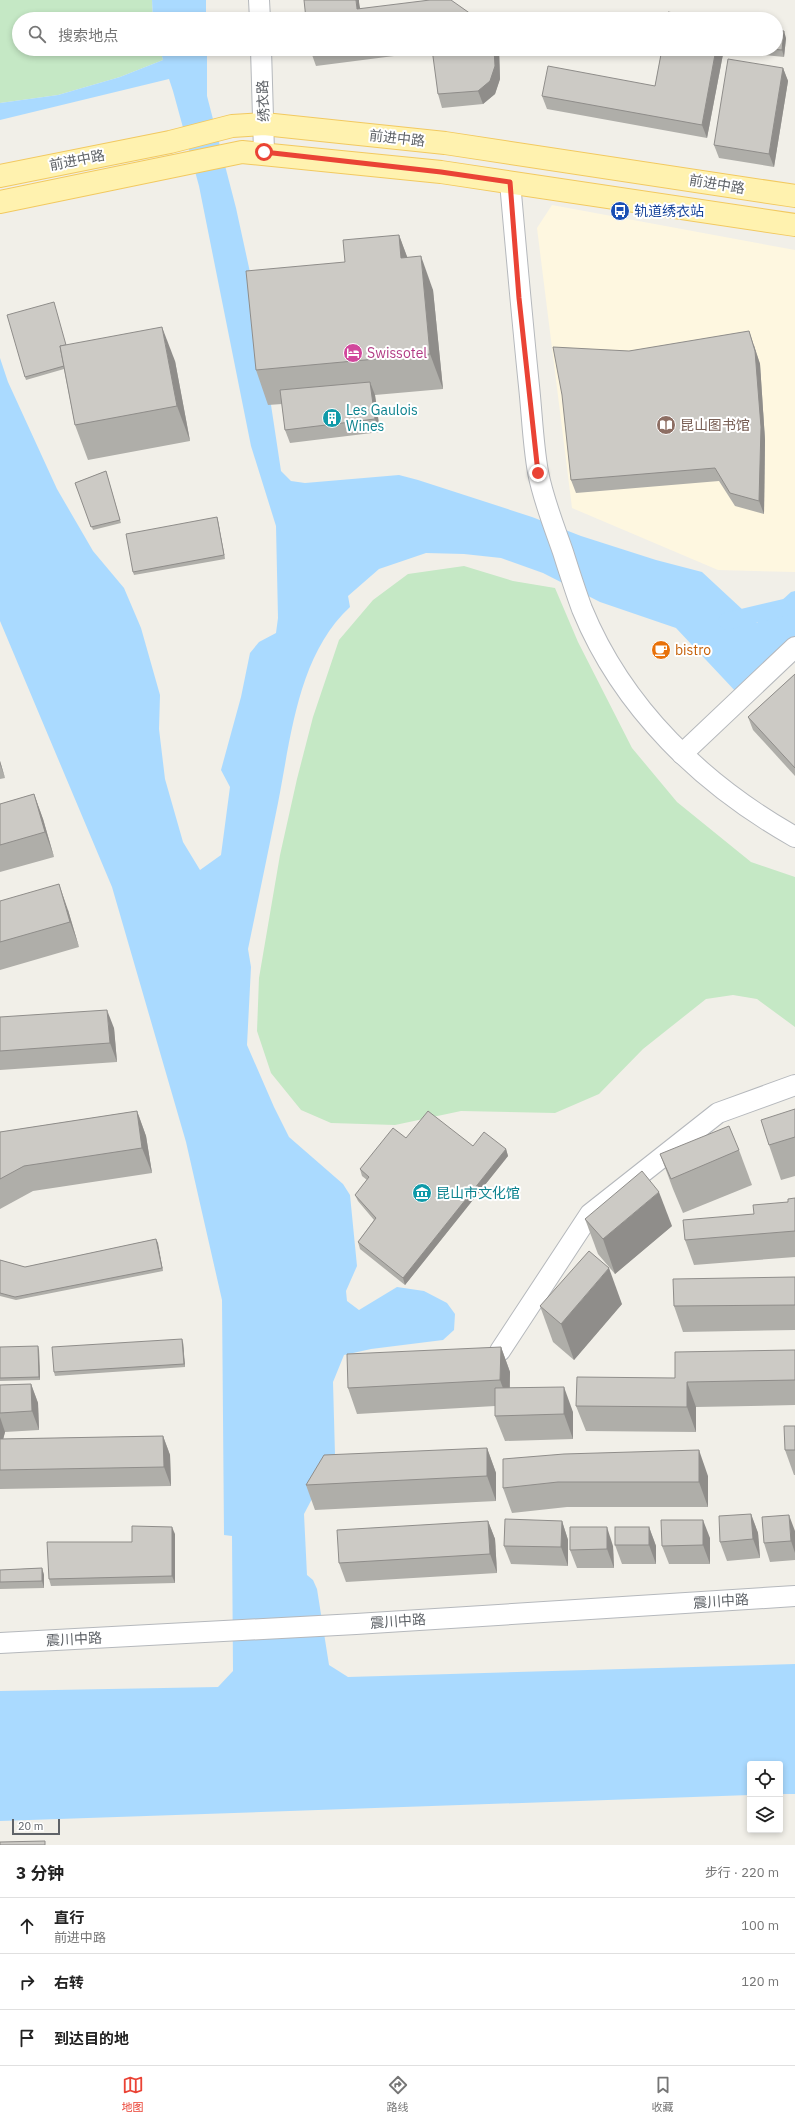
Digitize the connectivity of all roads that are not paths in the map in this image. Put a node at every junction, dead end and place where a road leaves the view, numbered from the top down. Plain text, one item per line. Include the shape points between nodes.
1 (259, 0) edge
2 (260, 12) edge
3 (261, 56) edge
4 (264, 124) junction
5 (264, 152) junction
6 (0, 176) edge
7 (510, 182) junction
8 (795, 196) edge
9 (0, 202) edge
10 (795, 225) edge
11 (795, 647) edge
12 (682, 754) junction
13 (795, 837) edge
14 (795, 1085) edge
15 (500, 1351) edge
16 (795, 1596) edge
17 (0, 1643) edge

1 - 2 street
3 - 4 street, 绣衣路
4 - 5 street, 绣衣路
4 - 6 main road, 前进中路 via 232,126 170,142
4 - 8 main road, 前进中路 via 445,144
5 - 7 main road, 前进中路
5 - 9 main road, 前进中路 via 242,152
7 - 10 main road, 前进中路
7 - 12 street via 519,298 538,473 582,609 627,691 658,730
11 - 12 street
12 - 13 street via 759,817
14 - 15 street via 718,1113 590,1214
16 - 17 street, 震川中路 via 356,1624

